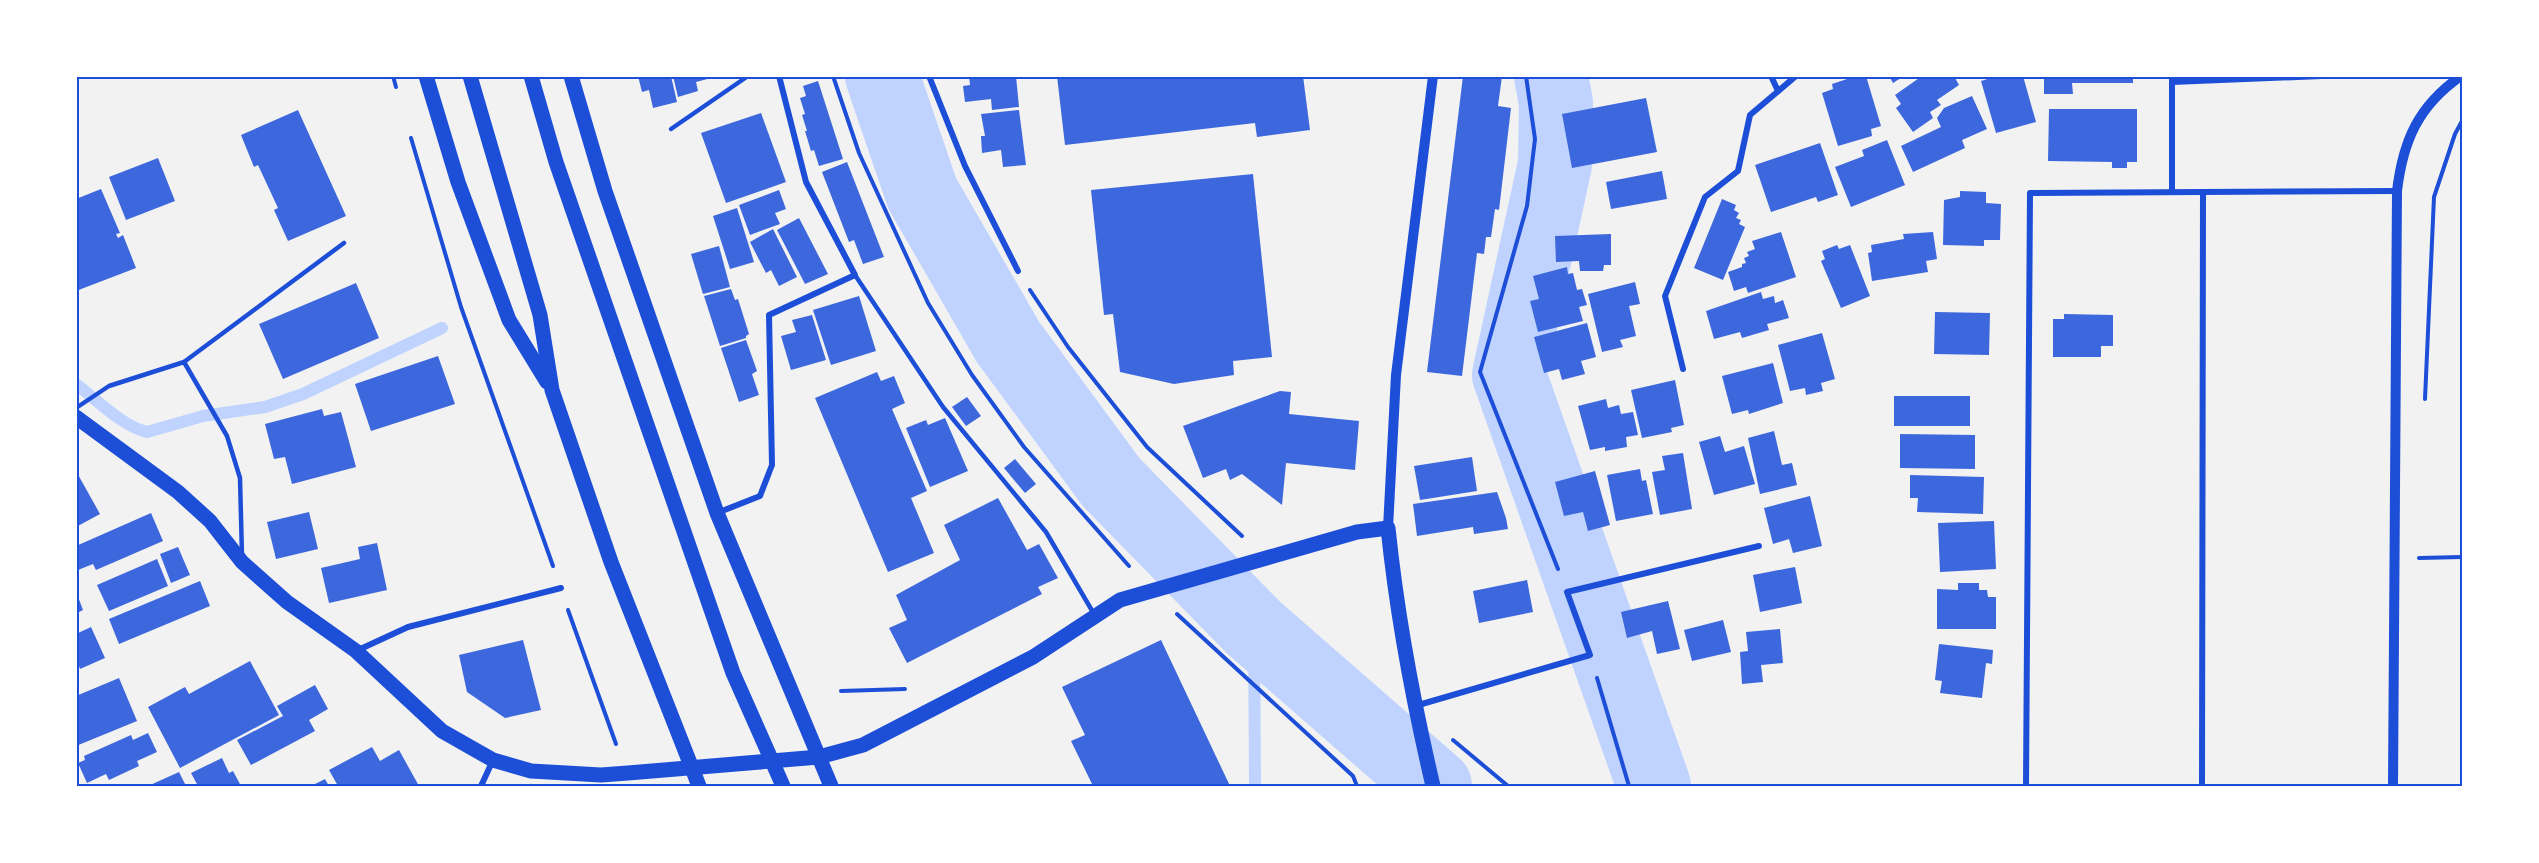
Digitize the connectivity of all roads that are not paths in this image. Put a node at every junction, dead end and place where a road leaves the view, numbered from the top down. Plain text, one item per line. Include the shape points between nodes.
1 (426, 76) edge
2 (470, 76) edge
3 (531, 76) edge
4 (571, 76) edge
5 (748, 76) edge
6 (779, 76) edge
7 (929, 76) edge
8 (1433, 76) edge
9 (1771, 76) edge
10 (1796, 76) edge
11 (2322, 76) edge
12 (2461, 76) edge
13 (2172, 79) edge
14 (1778, 91) junction
15 (671, 129) dead end
16 (2397, 191) junction
17 (2172, 192) junction
18 (2203, 192) junction
19 (344, 243) dead end
20 (1018, 271) road end
21 (855, 275) junction
22 (184, 362) junction
23 (1683, 369) dead end
24 (552, 390) junction
25 (76, 408) edge
26 (76, 417) edge
27 (717, 513) junction
28 (1388, 528) junction
29 (1759, 546) dead end
30 (242, 562) junction
31 (561, 588) road end
32 (1096, 616) junction
33 (356, 651) junction
34 (1415, 709) junction
35 (819, 757) junction
36 (493, 760) junction
37 (772, 761) junction
38 (691, 768) junction
39 (481, 786) edge
40 (699, 786) edge
41 (783, 786) edge
42 (831, 786) edge
43 (1433, 786) edge
44 (2026, 786) edge
45 (2202, 786) edge
46 (2393, 786) edge

1 - 24 main road via 458,182 509,321
2 - 24 main road via 540,315
3 - 37 main road via 556,162 725,652
4 - 27 main road via 605,191
5 - 15 lane
6 - 21 street via 806,182
7 - 20 street via 966,166
8 - 28 street via 1396,375
9 - 14 street
10 - 14 street
11 - 13 street
12 - 16 street via 2442,90 2412,127 2401,159
13 - 17 street
14 - 23 street via 1750,115 1738,171 1705,197 1665,296
16 - 18 street
16 - 46 street
17 - 18 street
17 - 44 street via 2030,193
18 - 45 street
19 - 22 lane
21 - 27 street via 769,315 772,465 760,496
21 - 32 lane via 943,407 1046,532
22 - 25 lane via 109,386
22 - 30 lane via 227,436 240,478
24 - 38 main road via 611,562
26 - 30 main road via 178,492 210,521
27 - 35 main road
28 - 32 main road via 1357,532 1150,590 1120,600
28 - 34 main road
29 - 34 street via 1567,592 1590,655
30 - 33 main road via 287,602
31 - 33 street via 408,627
32 - 35 main road via 1033,657 863,745
33 - 36 main road via 442,731
34 - 43 main road
35 - 37 main road
35 - 42 main road
36 - 38 main road via 531,771 601,775
36 - 39 street
37 - 38 main road
37 - 41 main road
38 - 40 main road

